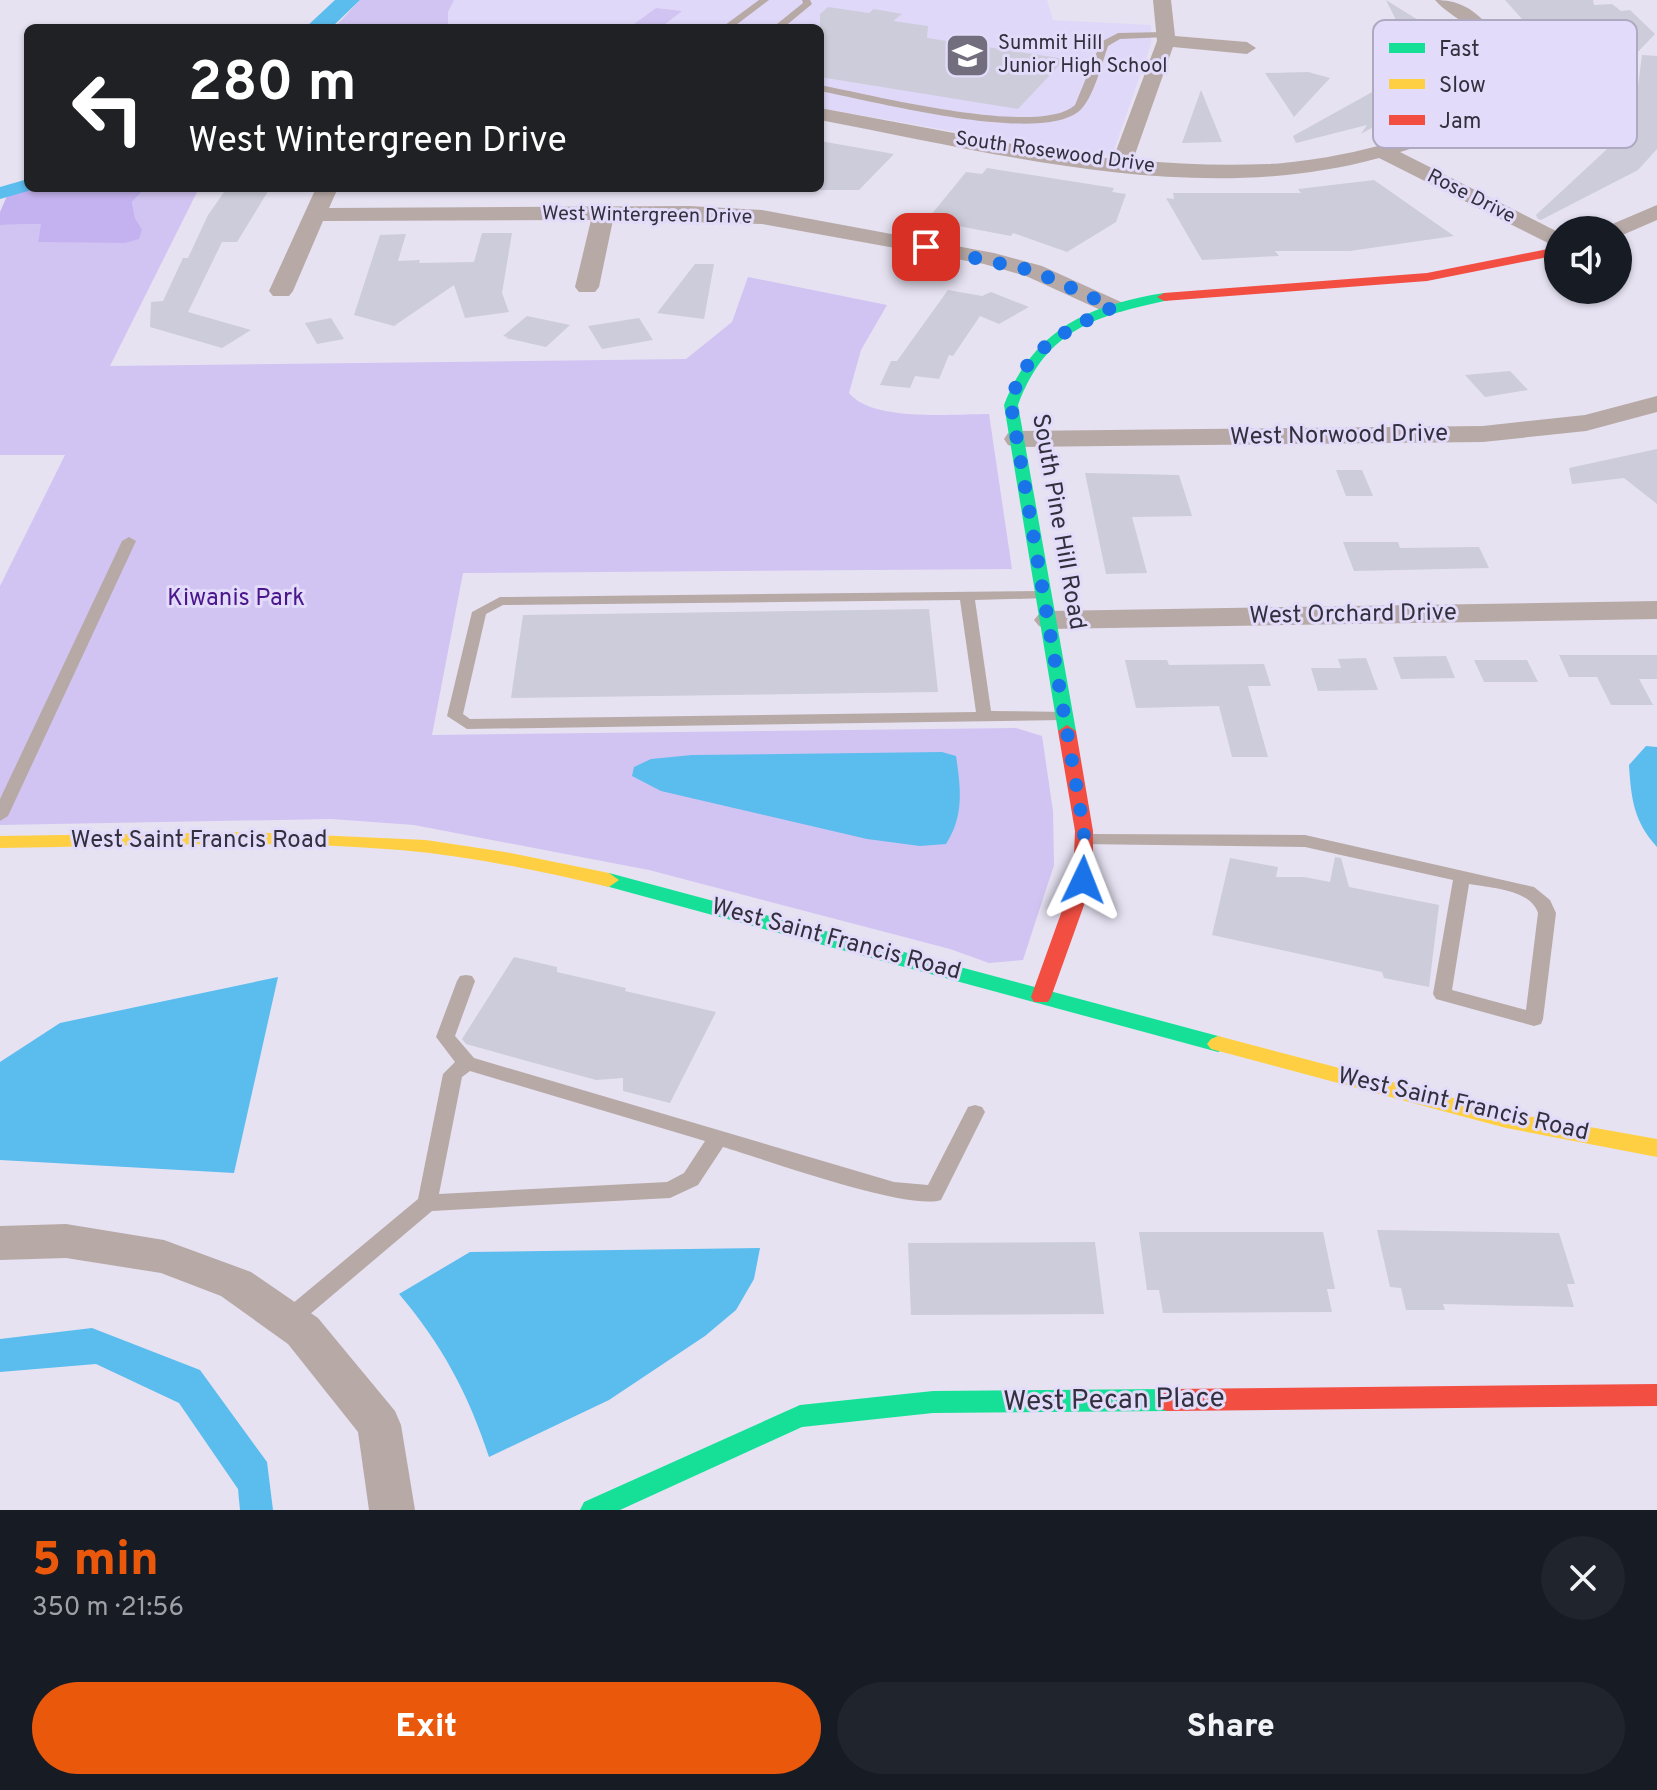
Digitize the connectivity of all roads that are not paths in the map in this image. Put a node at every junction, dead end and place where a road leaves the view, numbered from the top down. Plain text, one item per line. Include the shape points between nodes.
1 (765, 0) edge
2 (806, 0) edge
3 (1162, 0) edge
4 (1444, 0) edge
5 (1472, 20) edge
6 (732, 24) edge
7 (782, 24) edge
8 (1165, 38) junction
9 (1247, 48) dead end
10 (824, 89) edge
11 (824, 115) edge
12 (1395, 148) edge
13 (1384, 152) junction
14 (1121, 166) junction
15 (325, 192) edge
16 (1657, 212) edge
17 (603, 214) junction
18 (313, 215) junction
19 (1632, 224) edge
20 (1544, 234) edge
21 (1544, 254) edge
22 (587, 287) dead end
23 (281, 291) dead end
24 (1113, 307) junction
25 (1657, 404) edge
26 (1017, 439) junction
27 (129, 541) dead end
28 (967, 596) junction
29 (1046, 608) junction
30 (1657, 610) edge
31 (1065, 715) junction
32 (984, 716) junction
33 (0, 816) edge
34 (1085, 840) junction
35 (0, 842) edge
36 (1462, 877) junction
37 (466, 981) dead end
38 (1041, 997) junction
39 (467, 1063) junction
40 (975, 1112) dead end
41 (717, 1139) junction
42 (1657, 1148) edge
43 (427, 1203) junction
44 (0, 1243) edge
45 (287, 1321) junction
46 (1657, 1395) edge
47 (392, 1510) edge
48 (593, 1510) edge

1 - 6 lane
2 - 7 lane via 808,4
3 - 8 street
4 - 5 street, South Rosewood Drive
8 - 9 street
8 - 10 lane via 1108,40 1080,106 1059,117 1003,120
8 - 14 street
11 - 14 street, South Rosewood Drive
12 - 13 street, South Rosewood Drive
13 - 14 street, South Rosewood Drive via 1295,167
13 - 20 street, Rose Drive
15 - 18 street
16 - 19 street
17 - 18 street, West Wintergreen Drive
17 - 22 street
17 - 24 street, West Wintergreen Drive via 728,214 800,223 1022,268
18 - 23 street
21 - 24 street, South Pine Hill Road via 1407,280 1166,297
24 - 26 street, South Pine Hill Road via 1060,334 1036,353 1015,383 1011,405
25 - 26 street, West Norwood Drive via 1586,423 1483,434
26 - 29 street, South Pine Hill Road
27 - 33 lane
28 - 29 lane
28 - 32 lane
28 - 32 lane via 500,601 479,612 455,716 467,724
29 - 30 street, West Orchard Drive
29 - 31 street, South Pine Hill Road
31 - 32 lane
31 - 34 street, South Pine Hill Road
34 - 36 lane via 1305,841
34 - 38 street, South Pine Hill Road via 1083,880
35 - 38 street, West Saint Francis Road via 279,838 402,844 518,861 661,892
36 - 36 lane via 1528,891 1544,904 1547,925 1534,1019 1442,994
37 - 39 lane via 445,1037
38 - 42 street, West Saint Francis Road via 1506,1120
39 - 41 lane
39 - 43 lane via 453,1074
40 - 41 lane via 934,1194 894,1190
41 - 43 lane via 691,1179 670,1190
43 - 45 lane
44 - 45 street via 66,1241 164,1257 236,1284
45 - 47 street via 303,1331 379,1425
46 - 48 street, West Pecan Place via 933,1402 800,1416

